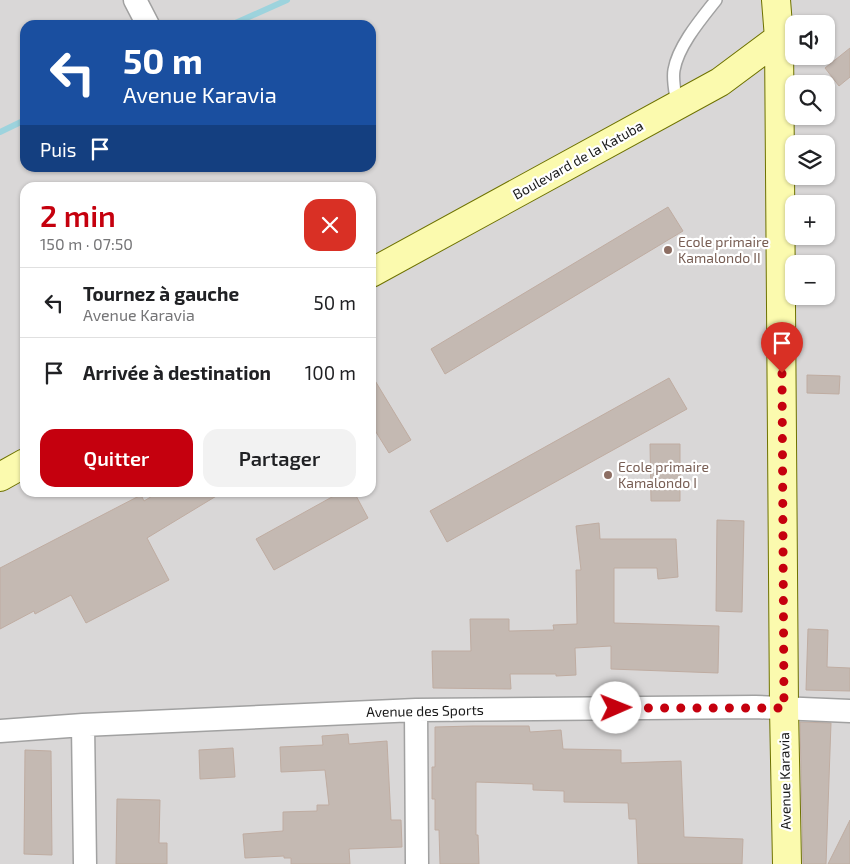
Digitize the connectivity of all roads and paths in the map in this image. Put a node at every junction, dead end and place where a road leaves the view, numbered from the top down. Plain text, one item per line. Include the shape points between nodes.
1 (135, 0) edge
2 (716, 0) edge
3 (776, 0) edge
4 (145, 20) edge
5 (779, 38) junction
6 (677, 106) junction
7 (376, 270) edge
8 (20, 466) edge
9 (0, 477) edge
10 (784, 708) junction
11 (416, 710) junction
12 (850, 711) edge
13 (83, 725) junction
14 (0, 731) edge
15 (85, 864) edge
16 (417, 864) edge
17 (787, 864) edge

1 - 4 street
2 - 6 lane via 684,46 674,71
3 - 5 street, Avenue Karavia
5 - 6 street, Boulevard de la Katuba via 720,82
5 - 10 street, Avenue Karavia
6 - 7 street, Boulevard de la Katuba
8 - 9 street
10 - 11 street, Avenue des Sports
10 - 12 street, Avenue des Sports
10 - 17 street, Avenue Karavia
11 - 13 street, Avenue des Sports
11 - 16 street
13 - 14 street, Avenue des Sports
13 - 15 street

